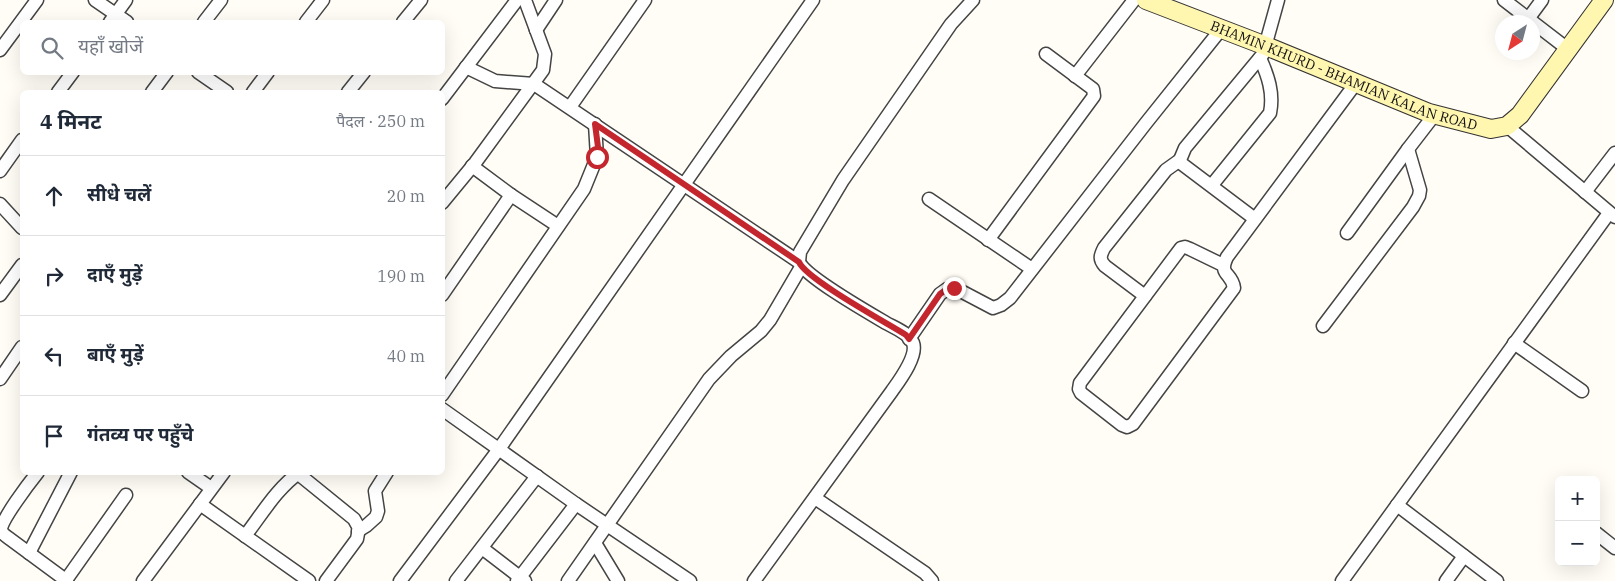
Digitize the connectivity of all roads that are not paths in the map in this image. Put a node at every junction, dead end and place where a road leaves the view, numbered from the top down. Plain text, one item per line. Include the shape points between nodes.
1 (37, 0) edge
2 (95, 0) edge
3 (126, 0) edge
4 (221, 0) edge
5 (323, 0) edge
6 (421, 0) edge
7 (523, 0) edge
8 (556, 0) edge
9 (645, 0) edge
10 (813, 0) edge
11 (972, 0) edge
12 (1145, 0) edge
13 (1278, 0) edge
14 (1504, 0) edge
15 (1542, 0) edge
16 (1604, 0) edge
17 (1523, 15) edge
18 (1531, 15) edge
19 (113, 18) edge
20 (22, 20) edge
21 (206, 20) edge
22 (308, 20) edge
23 (405, 20) edge
24 (20, 23) edge
25 (1222, 28) junction
26 (1540, 28) edge
27 (536, 30) junction
28 (0, 50) edge
29 (1568, 50) junction
30 (1263, 52) junction
31 (1046, 54) dead end
32 (466, 67) junction
33 (71, 75) edge
34 (165, 75) edge
35 (202, 75) edge
36 (266, 75) edge
37 (362, 75) edge
38 (1075, 76) junction
39 (1356, 83) junction
40 (534, 84) junction
41 (60, 90) edge
42 (154, 90) edge
43 (223, 90) edge
44 (254, 90) edge
45 (350, 90) edge
46 (445, 95) edge
47 (570, 107) junction
48 (1435, 114) junction
49 (595, 124) junction
50 (1507, 126) junction
51 (20, 143) edge
52 (1408, 149) junction
53 (1615, 153) edge
54 (1180, 160) junction
55 (472, 166) junction
56 (0, 171) edge
57 (685, 185) junction
58 (1212, 185) junction
59 (1585, 192) junction
60 (511, 195) junction
61 (929, 198) dead end
62 (445, 200) edge
63 (2, 211) edge
64 (1612, 215) edge
65 (1255, 218) junction
66 (20, 226) edge
67 (558, 226) junction
68 (1347, 233) dead end
69 (988, 240) junction
70 (800, 265) junction
71 (1223, 265) junction
72 (20, 268) edge
73 (1032, 269) junction
74 (445, 291) edge
75 (0, 295) edge
76 (1145, 296) junction
77 (1323, 326) dead end
78 (909, 339) junction
79 (1514, 343) junction
80 (20, 350) edge
81 (0, 378) edge
82 (445, 391) edge
83 (1582, 392) dead end
84 (445, 411) edge
85 (500, 449) junction
86 (36, 475) edge
87 (69, 475) edge
88 (192, 475) edge
89 (222, 475) edge
90 (295, 475) edge
91 (300, 475) edge
92 (385, 475) edge
93 (536, 476) junction
94 (211, 488) junction
95 (126, 495) dead end
96 (815, 498) junction
97 (200, 504) junction
98 (576, 504) junction
99 (1397, 505) junction
100 (606, 526) junction
101 (358, 531) junction
102 (245, 536) junction
103 (1600, 536) edge
104 (595, 543) junction
105 (482, 548) junction
106 (1615, 548) edge
107 (29, 553) junction
108 (1464, 556) junction
109 (521, 580) edge
110 (67, 581) edge
111 (143, 581) edge
112 (309, 581) edge
113 (326, 581) edge
114 (400, 581) edge
115 (456, 581) edge
116 (568, 581) edge
117 (618, 581) edge
118 (690, 581) edge
119 (754, 581) edge
120 (932, 581) edge
121 (1342, 581) edge
122 (1446, 581) edge
123 (1496, 581) edge

1 - 20 street
2 - 19 street
3 - 19 street
4 - 21 street
5 - 22 street
6 - 23 street
7 - 27 street
7 - 32 street
8 - 27 street
9 - 47 street
10 - 57 street
11 - 70 street via 951,24 843,180 800,252
12 - 25 street, BHAMIN KHURD - BHAMIAN KALAN ROAD
12 - 38 street
13 - 30 street
14 - 17 street
15 - 18 street
16 - 29 street
24 - 28 street
25 - 30 street, BHAMIN KHURD - BHAMIAN KALAN ROAD
25 - 73 street
26 - 29 street
27 - 40 street via 546,54 543,70
29 - 50 street via 1520,115
30 - 39 street, BHAMIN KHURD - BHAMIAN KALAN ROAD
30 - 54 street via 1185,148
30 - 58 street via 1273,101 1270,113
31 - 38 street
32 - 40 street via 495,81
32 - 46 street
33 - 41 street
34 - 42 street
35 - 43 street
36 - 44 street
37 - 45 street
38 - 69 street via 1093,89 1094,96
39 - 48 street, BHAMIN KHURD - BHAMIAN KALAN ROAD
39 - 65 street
40 - 47 street
40 - 55 street
47 - 49 street
48 - 50 street, BHAMIN KHURD - BHAMIAN KALAN ROAD via 1491,129
48 - 52 street
49 - 57 street
49 - 67 street via 598,147 592,171 584,189
50 - 59 street
51 - 56 street
52 - 68 street
52 - 77 street via 1419,185 1413,207
53 - 59 street
54 - 58 street
54 - 76 street via 1166,170 1100,256 1105,266
55 - 60 street
55 - 62 street
57 - 70 street
57 - 85 street
58 - 65 street
59 - 64 street
60 - 67 street
60 - 74 street
61 - 69 street
63 - 66 street
64 - 79 street
65 - 71 street
67 - 82 street
69 - 73 street
70 - 78 street
70 - 100 street via 770,320 708,379
71 - 76 street via 1185,247 1180,248
71 - 76 street via 1234,288 1133,424 1127,427 1079,389
72 - 75 street
73 - 78 street via 1010,298 992,308 954,288 947,289 940,294
78 - 96 street via 914,344 914,353 907,368
79 - 83 street
79 - 99 street
80 - 81 street
84 - 85 street
85 - 93 street
85 - 114 street
86 - 107 street via 0,525 1,531
87 - 107 street
88 - 94 street
89 - 94 street
90 - 102 street
91 - 101 street via 354,519
92 - 101 street via 375,491 376,517
93 - 98 street
93 - 105 street
94 - 97 street
95 - 110 street
96 - 119 street
96 - 120 street via 926,573
97 - 102 street
97 - 111 street
98 - 100 street
98 - 109 street
99 - 108 street
99 - 121 street
100 - 104 street
100 - 118 street
101 - 113 street via 357,539
102 - 112 street
103 - 106 street
104 - 116 street
104 - 117 street
105 - 109 street
105 - 115 street
107 - 110 street
108 - 122 street
108 - 123 street

